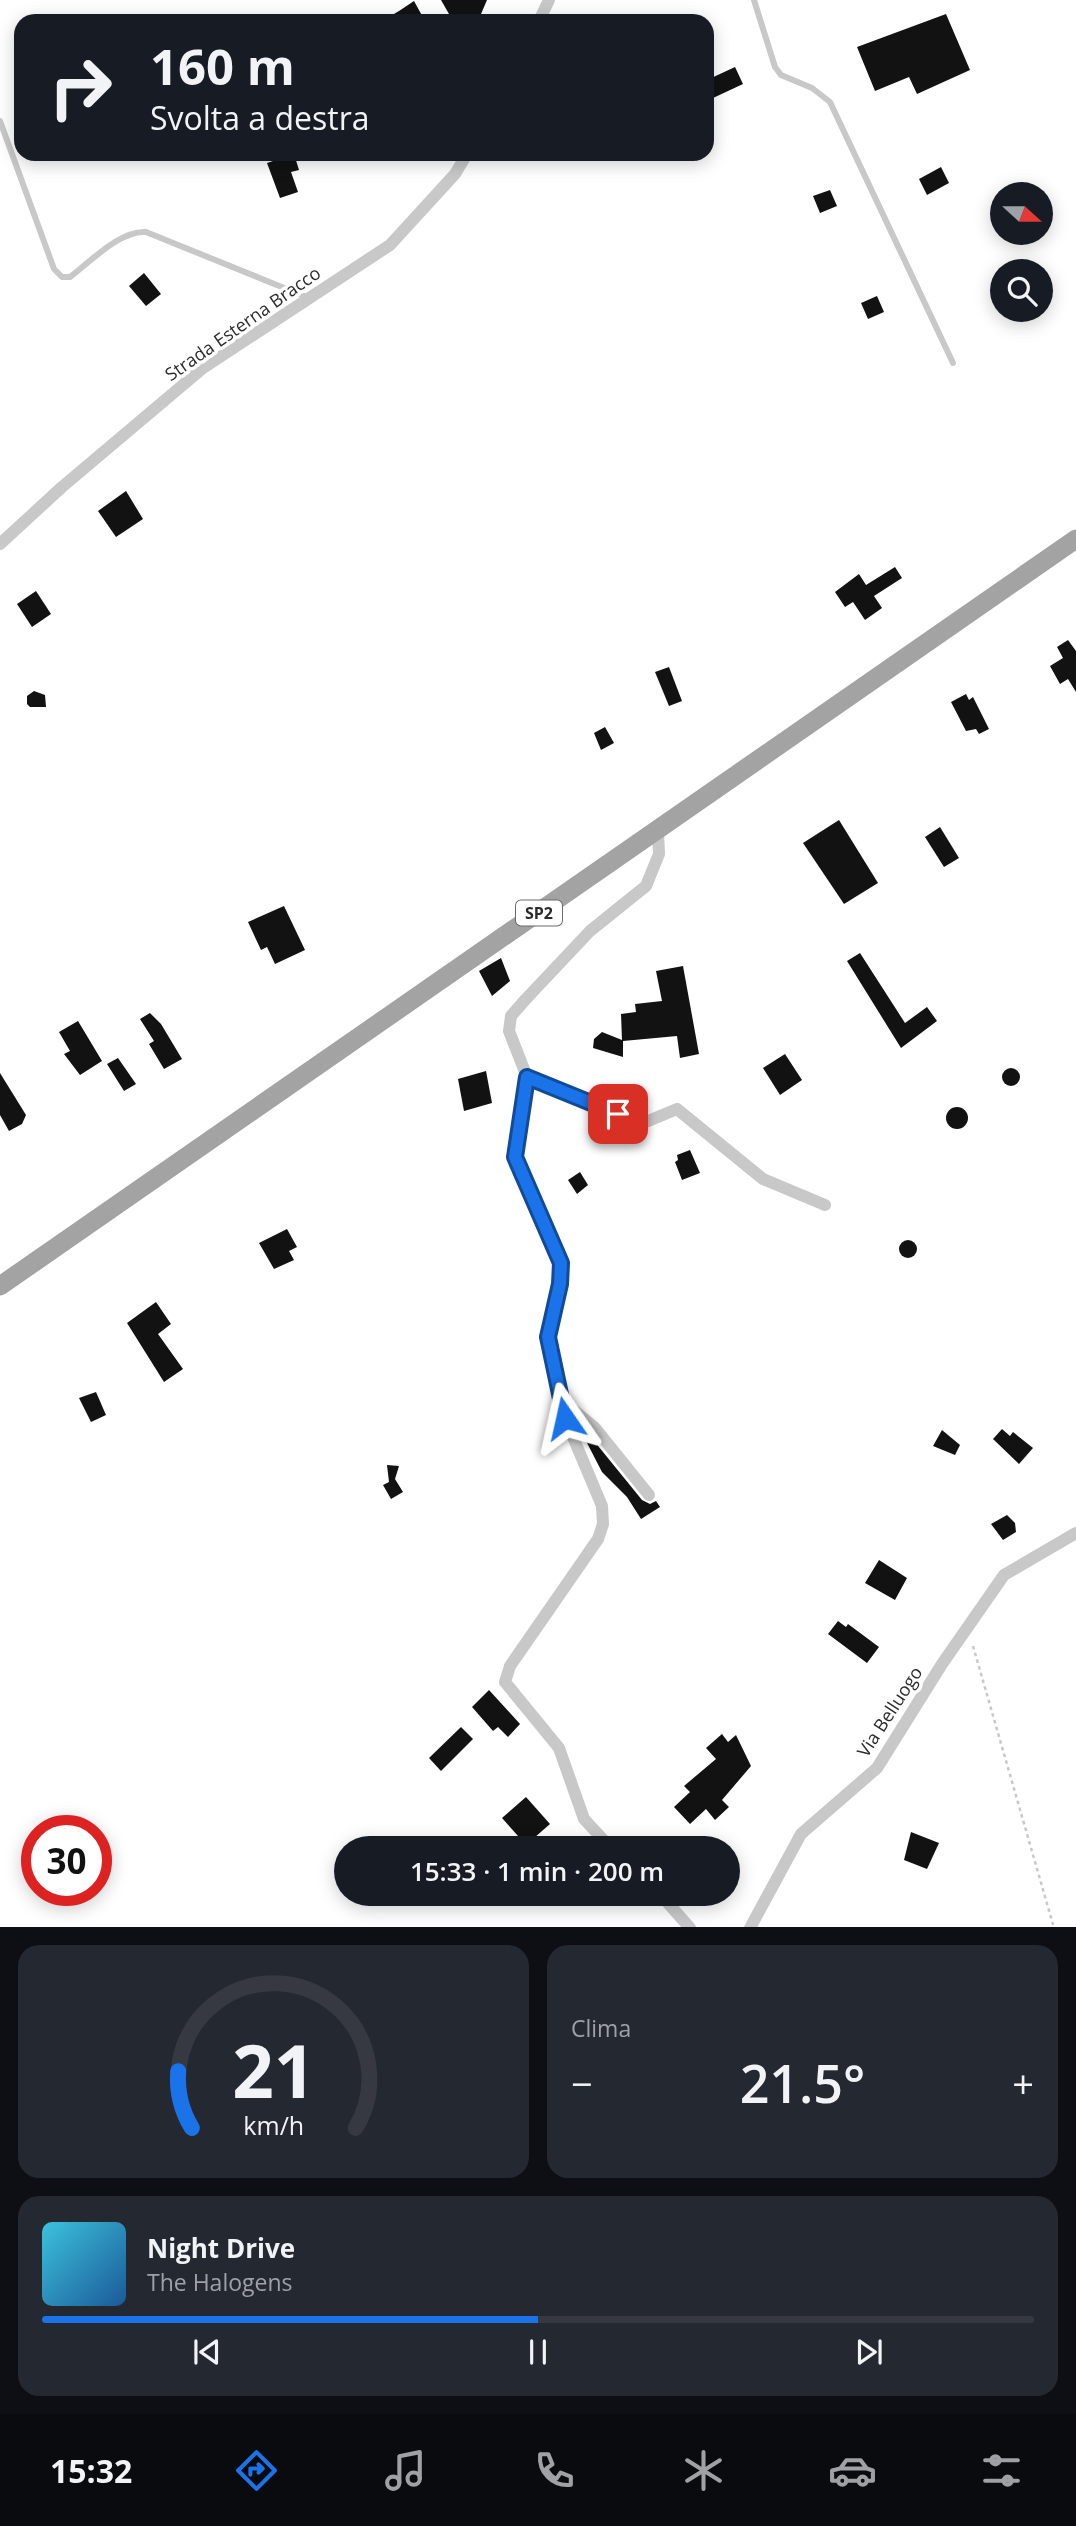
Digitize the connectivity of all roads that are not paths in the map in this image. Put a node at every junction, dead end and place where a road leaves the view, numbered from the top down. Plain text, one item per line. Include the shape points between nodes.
1 (754, 0) edge
2 (0, 121) edge
3 (14, 159) edge
4 (15, 161) edge
5 (463, 161) edge
6 (309, 298) junction
7 (953, 363) dead end
8 (1076, 539) edge
9 (0, 544) edge
10 (659, 831) junction
11 (527, 1077) junction
12 (825, 1205) dead end
13 (0, 1286) edge
14 (561, 1400) junction
15 (649, 1494) dead end
16 (1076, 1533) edge
17 (600, 1836) edge
18 (671, 1906) edge
19 (690, 1927) edge
20 (750, 1927) edge

1 - 7 lane via 775,67 781,75 812,88 830,102
2 - 3 lane
4 - 6 lane via 54,269 62,276 70,277 136,231
5 - 6 street, Strada Esterna Bracco via 390,245
6 - 9 street, Strada Esterna Bracco via 203,368
8 - 10 main road, SP2
10 - 11 street via 659,854 646,886 590,931 511,1016 509,1031
10 - 13 main road, SP2
11 - 12 street via 641,1124 677,1109 763,1179
11 - 14 street via 515,1157 561,1263 548,1337
14 - 15 street via 596,1427
14 - 17 street via 602,1506 603,1524 598,1539 510,1666 505,1682 559,1748 584,1819
16 - 20 street, Via Belluogo via 1004,1575 877,1768 801,1834
18 - 19 street

